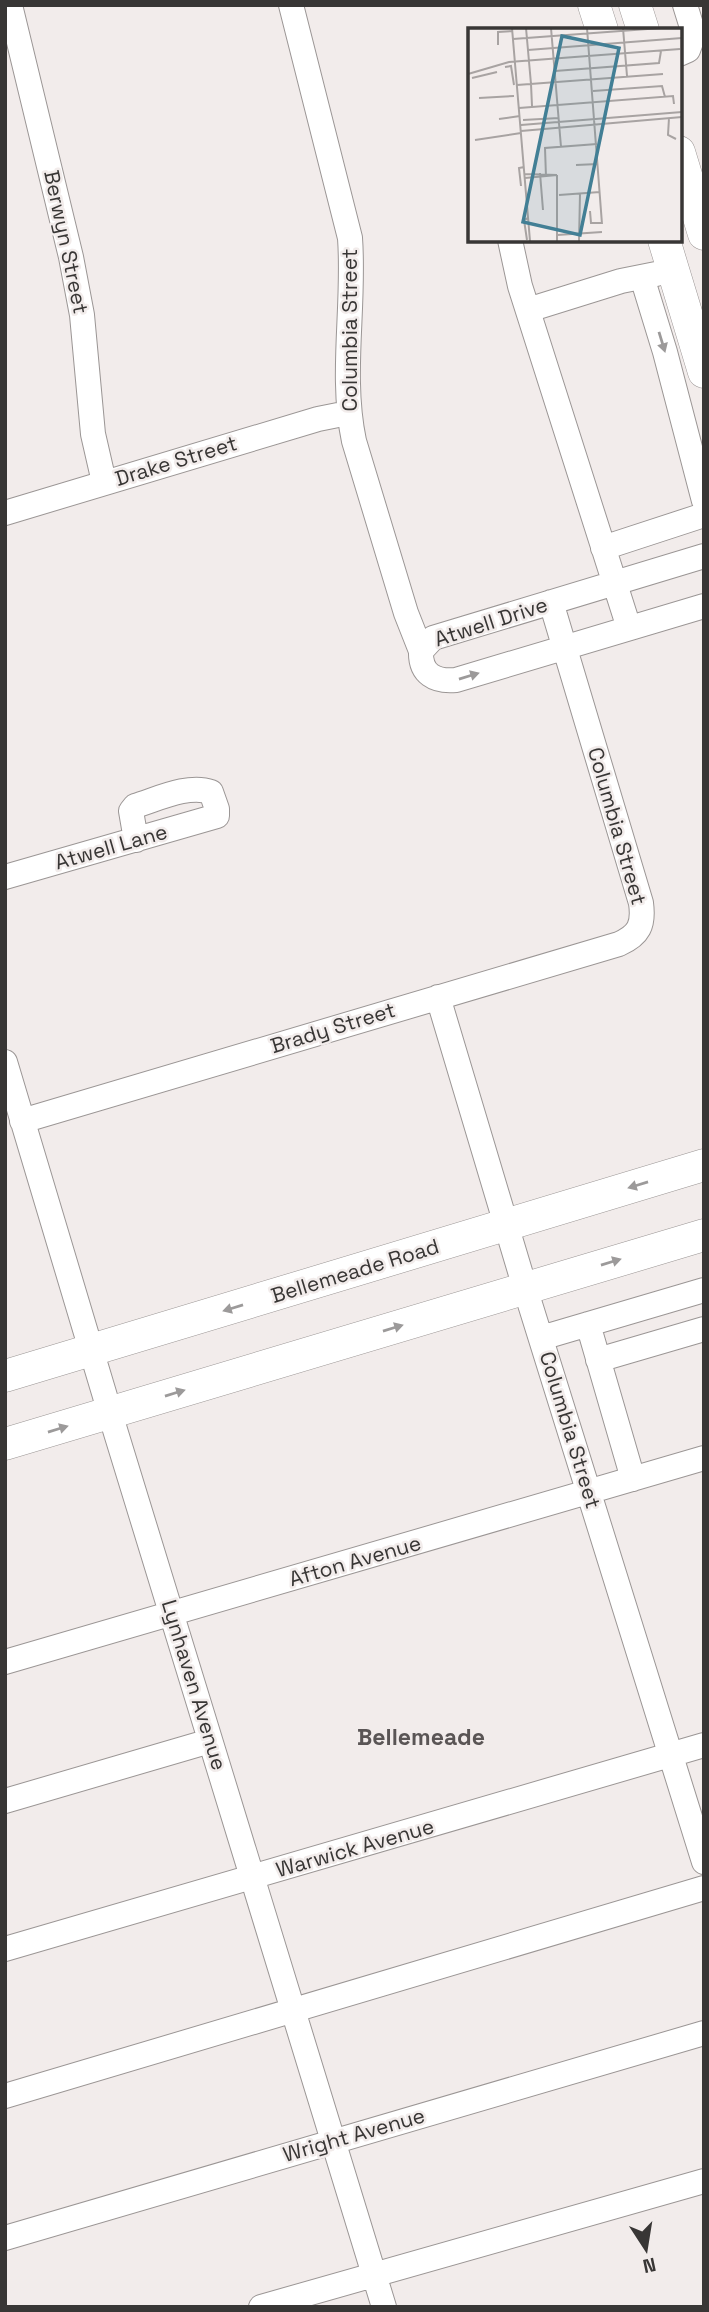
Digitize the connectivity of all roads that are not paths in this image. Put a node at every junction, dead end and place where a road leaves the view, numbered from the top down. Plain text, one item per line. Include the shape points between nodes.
1 (11, 5) edge
2 (291, 5) edge
3 (594, 5) edge
4 (635, 5) edge
5 (685, 5) edge
6 (5, 7) edge
7 (601, 28) edge
8 (642, 28) edge
9 (681, 53) edge
10 (681, 160) edge
11 (704, 234) edge
12 (511, 242) edge
13 (665, 242) edge
14 (674, 271) junction
15 (642, 277) junction
16 (528, 310) junction
17 (704, 372) edge
18 (348, 413) junction
19 (104, 482) junction
20 (704, 501) edge
21 (5, 513) edge
22 (704, 515) edge
23 (603, 548) junction
24 (704, 556) edge
25 (614, 583) junction
26 (551, 602) junction
27 (704, 606) edge
28 (629, 628) junction
29 (564, 648) junction
30 (421, 651) junction
31 (218, 816) dead end
32 (5, 877) edge
33 (640, 929) joint
34 (438, 997) junction
35 (5, 1062) edge
36 (22, 1121) junction
37 (704, 1165) edge
38 (506, 1225) junction
39 (704, 1235) edge
40 (525, 1288) junction
41 (704, 1290) edge
42 (588, 1324) junction
43 (704, 1329) edge
44 (541, 1338) junction
45 (91, 1350) junction
46 (598, 1360) junction
47 (5, 1376) edge
48 (110, 1413) junction
49 (5, 1444) edge
50 (704, 1458) edge
51 (633, 1479) junction
52 (589, 1493) junction
53 (173, 1614) junction
54 (5, 1662) edge
55 (211, 1741) junction
56 (704, 1745) edge
57 (670, 1755) junction
58 (5, 1801) edge
59 (704, 1862) edge
60 (252, 1877) junction
61 (704, 1888) edge
62 (5, 1949) edge
63 (293, 2011) junction
64 (704, 2033) edge
65 (5, 2096) edge
66 (332, 2142) junction
67 (704, 2181) edge
68 (5, 2238) edge
69 (374, 2274) junction
70 (261, 2307) edge
71 (384, 2307) edge

1 - 6 street
1 - 19 street, Berwyn Street via 71,257 82,315 93,434
2 - 18 street, Columbia Street via 350,238
3 - 7 main road
4 - 8 main road
5 - 9 street via 694,34 688,50
10 - 11 main road
12 - 16 street
13 - 14 main road
14 - 15 street
14 - 17 main road
15 - 16 street
15 -> 20 street
16 - 23 street
18 - 19 street, Drake Street
18 - 30 street, Columbia Street
19 - 21 street, Drake Street
22 - 23 street
23 - 25 street
24 - 25 street, Atwell Drive
25 - 26 street, Atwell Drive
25 - 28 street
26 - 29 street, Columbia Street
26 - 30 street, Atwell Drive via 433,638
27 - 28 street, Atwell Drive
28 - 29 street, Atwell Drive
30 -> 29 street, Atwell Drive via 427,673 446,681
29 - 33 street, Columbia Street via 641,904
31 - 32 street, Atwell Lane
33 - 34 street, Brady Street via 619,944
34 - 36 street, Brady Street
34 - 38 street, Columbia Street
35 - 36 street, Lynhaven Avenue
36 - 45 street, Lynhaven Avenue
37 -> 38 main road, Bellemeade Road
38 - 40 street, Columbia Street
38 -> 45 main road, Bellemeade Road
40 -> 39 main road
40 - 44 street, Columbia Street
48 -> 40 main road
41 - 42 street
42 - 44 street
42 - 46 street
43 - 46 street
44 - 52 street, Columbia Street
45 - 47 main road, Bellemeade Road
45 - 48 street, Lynhaven Avenue
46 - 51 street
49 -> 48 main road
48 - 53 street, Lynhaven Avenue
50 - 51 street, Afton Avenue
51 - 52 street, Afton Avenue
52 - 53 street, Afton Avenue
52 - 57 street, Columbia Street
53 - 54 street, Afton Avenue
53 - 55 street, Lynhaven Avenue
55 - 58 street
55 - 60 street, Lynhaven Avenue
56 - 57 street, Warwick Avenue
57 - 59 street, Columbia Street
57 - 60 street, Warwick Avenue
60 - 62 street, Warwick Avenue
60 - 63 street, Lynhaven Avenue
61 - 63 street
63 - 65 street
63 - 66 street, Lynhaven Avenue
64 - 66 street, Wright Avenue
66 - 68 street, Wright Avenue
66 - 69 street, Lynhaven Avenue
67 - 69 street
69 - 70 street
69 - 71 street, Lynhaven Avenue

